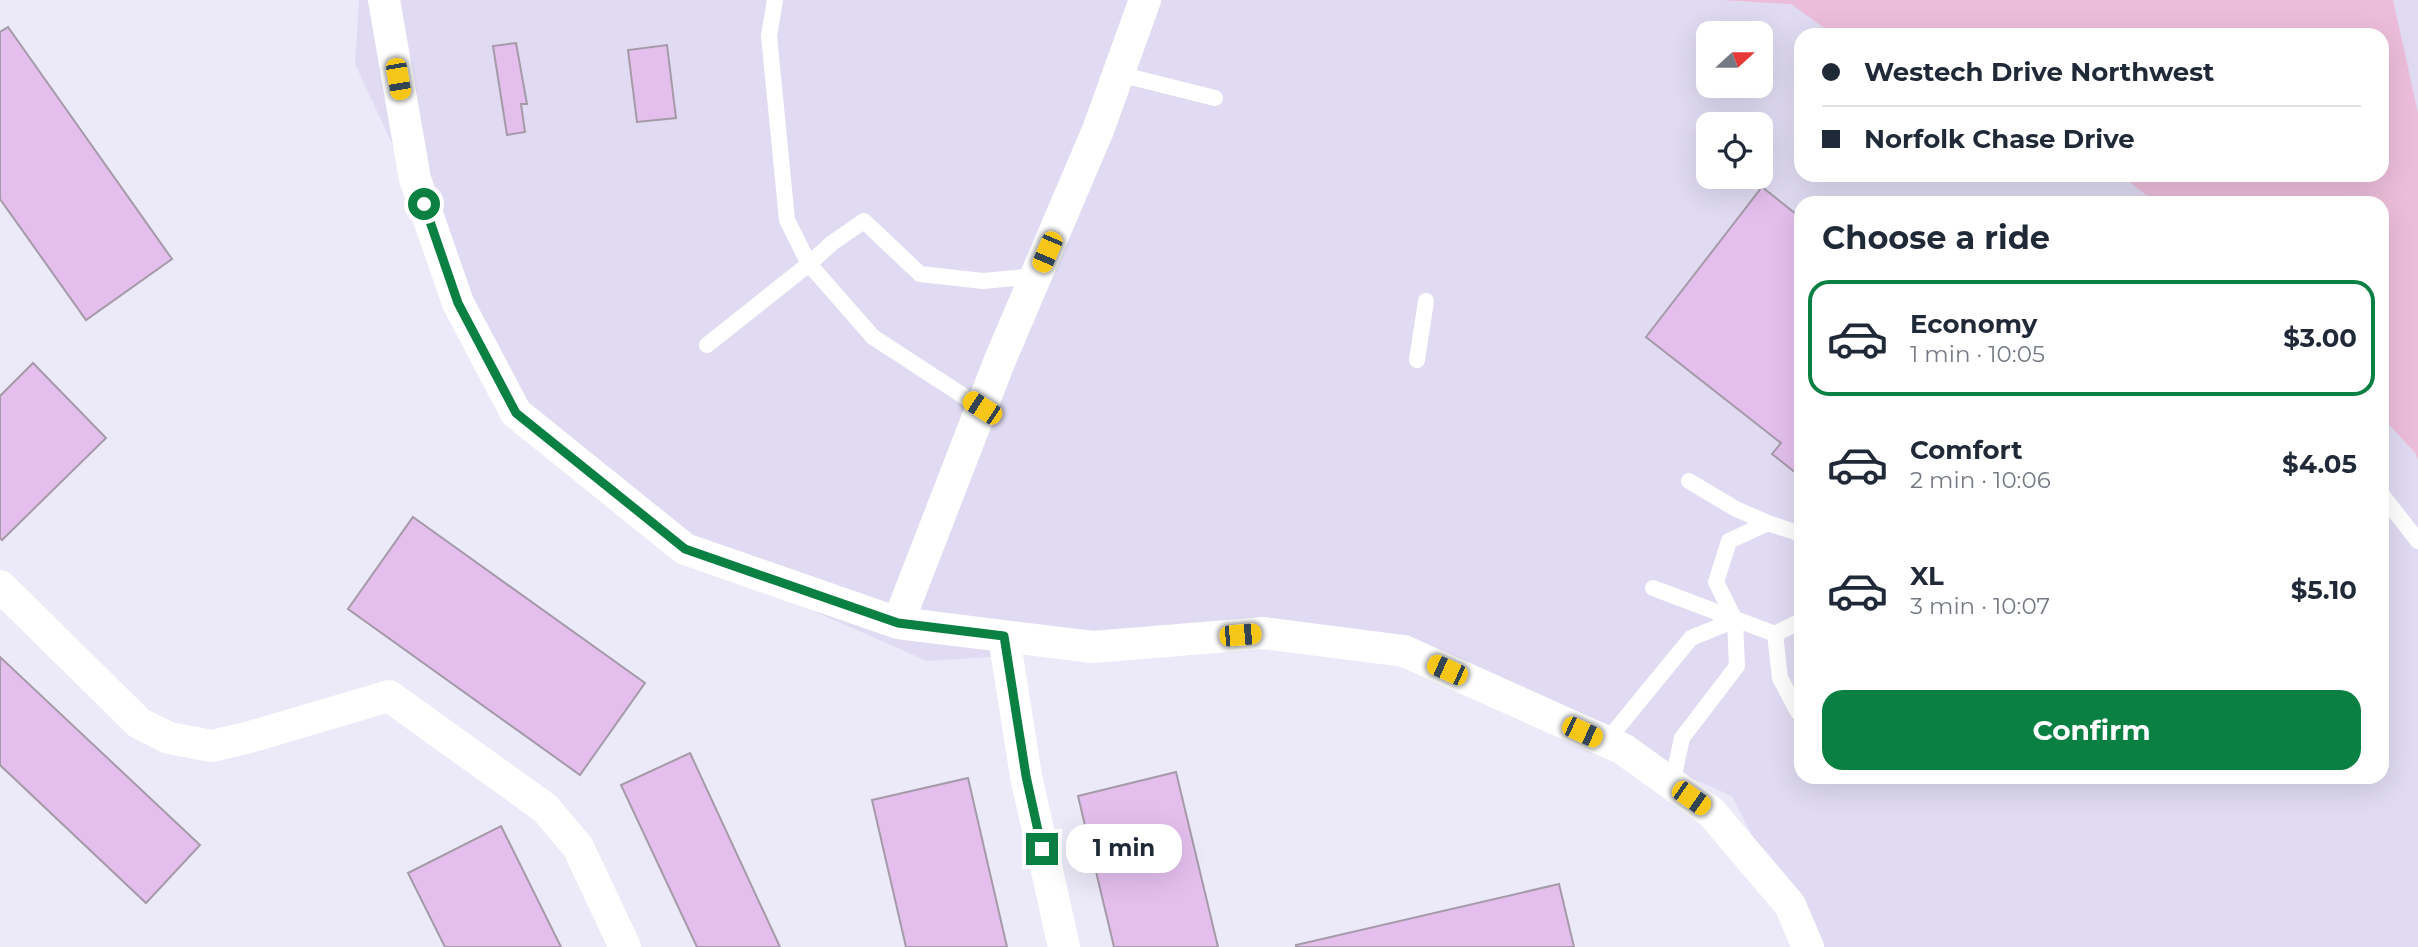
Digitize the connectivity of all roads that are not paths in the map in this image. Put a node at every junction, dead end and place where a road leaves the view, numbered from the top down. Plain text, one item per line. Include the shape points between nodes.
1 (384, 0) edge
2 (775, 0) edge
3 (1145, 0) edge
4 (1119, 74) junction
5 (1215, 98) dead end
6 (809, 264) junction
7 (1036, 276) junction
8 (1426, 301) dead end
9 (707, 345) dead end
10 (1417, 360) dead end
11 (982, 408) junction
12 (1689, 481) dead end
13 (2389, 504) edge
14 (1768, 523) junction
15 (1794, 532) edge
16 (2418, 541) edge
17 (0, 586) edge
18 (1653, 588) dead end
19 (1735, 620) junction
20 (898, 623) junction
21 (1794, 624) edge
22 (1775, 634) junction
23 (1004, 636) junction
24 (1794, 704) edge
25 (1605, 743) junction
26 (1672, 784) junction
27 (625, 947) edge
28 (1065, 947) edge
29 (1808, 947) edge

1 - 20 street via 415,179 458,303 516,413 685,549
2 - 6 lane via 769,36 787,220
3 - 4 street
4 - 5 lane
4 - 7 street
6 - 7 lane via 864,221 920,274 983,281
6 - 9 lane
6 - 11 lane via 873,337
7 - 11 street
8 - 10 lane
11 - 20 street
12 - 14 lane
13 - 16 lane
14 - 15 lane
14 - 19 lane via 1730,541 1716,582
17 - 27 street via 139,723 169,738 212,746 389,696 545,808 578,847
18 - 19 lane
19 - 22 lane
19 - 25 lane via 1691,638
19 - 26 lane via 1737,666 1682,738
20 - 23 street
21 - 22 lane
22 - 24 lane via 1780,678
23 - 25 street via 1093,648 1264,633 1404,651
23 - 28 street via 1026,776
25 - 26 street via 1623,749
26 - 29 street via 1711,812 1790,905

